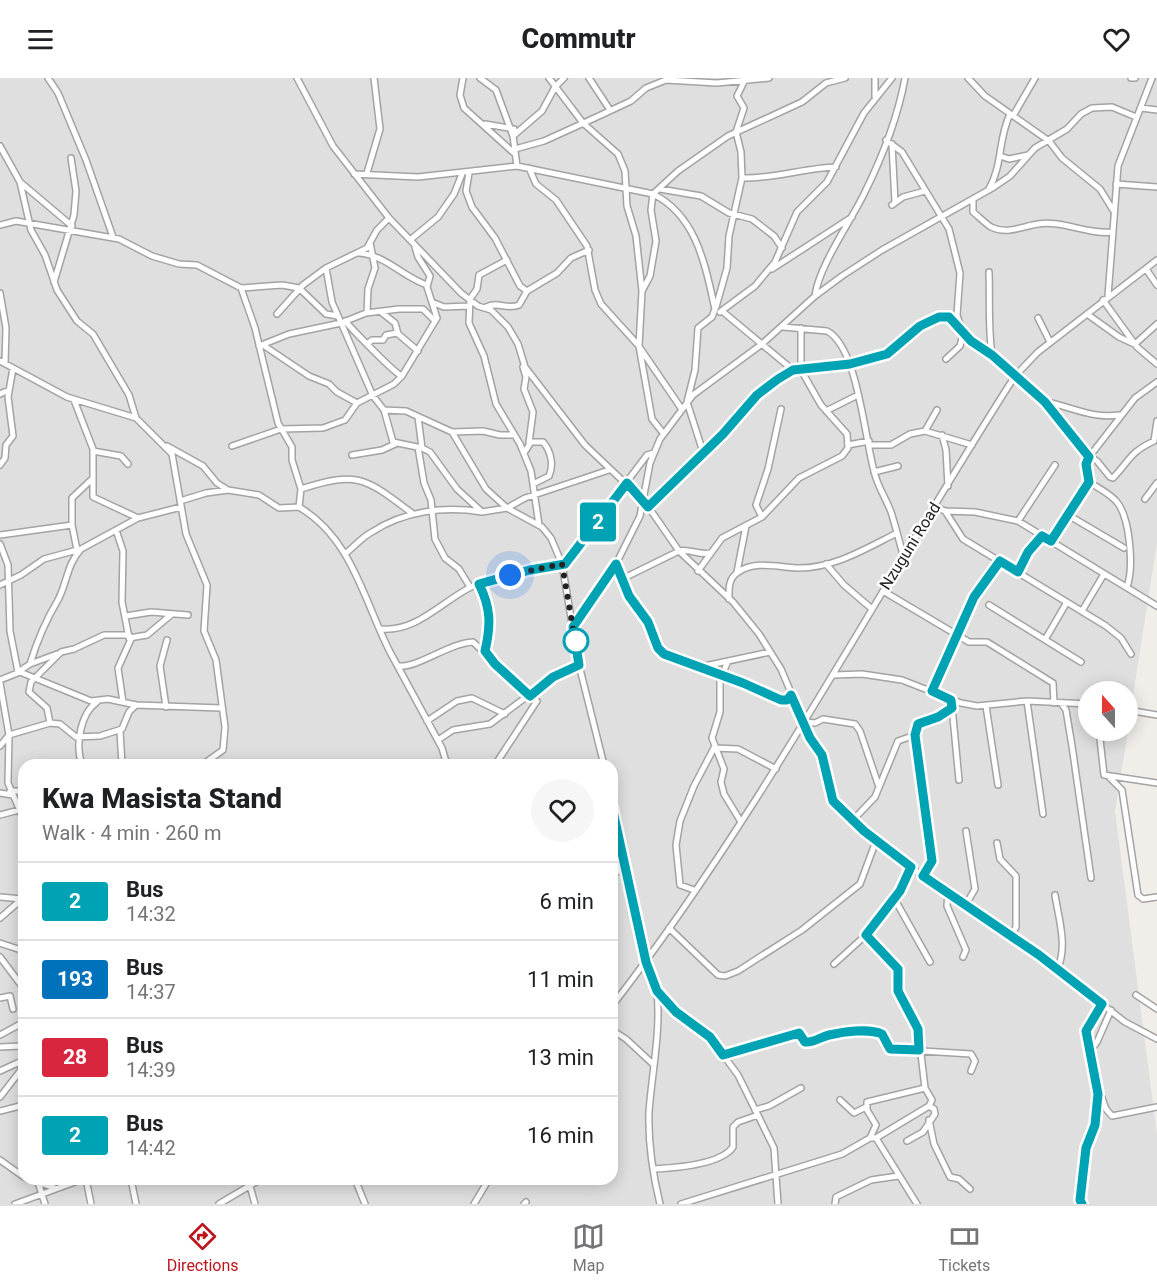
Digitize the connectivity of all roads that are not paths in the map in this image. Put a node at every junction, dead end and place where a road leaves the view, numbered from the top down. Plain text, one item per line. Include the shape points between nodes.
1 (48, 78) edge
2 (297, 78) edge
3 (463, 78) edge
4 (480, 78) edge
5 (549, 78) edge
6 (564, 78) edge
7 (590, 78) edge
8 (769, 78) edge
9 (845, 78) edge
10 (874, 78) edge
11 (892, 78) edge
12 (905, 78) edge
13 (968, 78) edge
14 (1035, 78) edge
15 (375, 79) edge
16 (1151, 79) edge
17 (658, 80) edge
18 (745, 80) junction
19 (555, 87) junction
20 (875, 98) junction
21 (1141, 108) junction
22 (610, 110) junction
23 (1157, 110) edge
24 (1012, 115) junction
25 (1136, 117) junction
26 (483, 123) junction
27 (583, 123) junction
28 (736, 132) junction
29 (512, 133) junction
30 (885, 140) junction
31 (1049, 141) junction
32 (892, 144) junction
33 (0, 146) edge
34 (515, 154) junction
35 (1028, 155) junction
36 (1000, 156) junction
37 (71, 159) dead end
38 (507, 166) junction
39 (517, 166) junction
40 (836, 167) junction
41 (529, 168) junction
42 (368, 173) junction
43 (469, 173) junction
44 (354, 174) junction
45 (462, 174) junction
46 (742, 178) junction
47 (21, 182) junction
48 (1116, 184) junction
49 (1157, 187) edge
50 (626, 189) junction
51 (660, 189) junction
52 (925, 191) junction
53 (988, 191) junction
54 (653, 194) junction
55 (973, 200) junction
56 (1114, 211) junction
57 (735, 215) junction
58 (852, 217) junction
59 (389, 218) junction
60 (941, 218) junction
61 (0, 225) edge
62 (30, 225) junction
63 (72, 228) junction
64 (1113, 232) junction
65 (113, 237) junction
66 (410, 240) junction
67 (370, 243) junction
68 (416, 248) junction
69 (782, 248) junction
70 (589, 250) junction
71 (358, 253) junction
72 (374, 257) junction
73 (507, 260) junction
74 (1157, 260) edge
75 (326, 268) junction
76 (1146, 269) junction
77 (989, 272) dead end
78 (766, 273) junction
79 (54, 284) junction
80 (427, 285) junction
81 (1157, 285) edge
82 (242, 288) junction
83 (299, 288) junction
84 (528, 291) junction
85 (642, 291) junction
86 (0, 293) edge
87 (816, 296) junction
88 (1106, 298) junction
89 (434, 303) junction
90 (470, 303) junction
91 (486, 308) junction
92 (715, 309) junction
93 (722, 311) junction
94 (381, 312) junction
95 (367, 313) junction
96 (276, 314) dead end
97 (1087, 314) junction
98 (338, 316) junction
99 (712, 317) junction
100 (1038, 318) dead end
101 (435, 321) junction
102 (343, 322) junction
103 (1157, 324) edge
104 (783, 327) junction
105 (960, 327) junction
106 (801, 328) junction
107 (398, 334) junction
108 (963, 334) junction
109 (1050, 342) junction
110 (367, 344) junction
111 (762, 344) junction
112 (1135, 344) junction
113 (261, 345) junction
114 (639, 347) junction
115 (418, 351) junction
116 (992, 355) junction
117 (2, 358) edge
118 (946, 359) dead end
119 (523, 362) junction
120 (850, 364) junction
121 (1157, 364) edge
122 (14, 368) junction
123 (793, 370) junction
124 (801, 370) junction
125 (402, 376) junction
126 (1015, 376) junction
127 (1157, 382) edge
128 (9, 390) junction
129 (0, 394) edge
130 (858, 394) junction
131 (373, 396) junction
132 (74, 400) junction
133 (687, 402) junction
134 (1045, 402) junction
135 (357, 403) junction
136 (681, 408) junction
137 (781, 409) dead end
138 (384, 410) junction
139 (937, 410) dead end
140 (826, 411) junction
141 (1120, 415) junction
142 (418, 417) junction
143 (136, 418) junction
144 (1157, 421) edge
145 (281, 429) junction
146 (925, 431) junction
147 (452, 432) junction
148 (663, 433) junction
149 (514, 435) junction
150 (942, 435) junction
151 (529, 443) junction
152 (869, 443) junction
153 (395, 444) junction
154 (165, 445) junction
155 (849, 445) junction
156 (972, 445) junction
157 (232, 446) dead end
158 (420, 448) junction
159 (93, 451) junction
160 (703, 452) junction
161 (524, 453) junction
162 (654, 453) junction
163 (352, 455) dead end
164 (1089, 457) junction
165 (128, 464) dead end
166 (0, 465) edge
167 (1055, 465) dead end
168 (898, 466) dead end
169 (609, 470) junction
170 (874, 472) junction
171 (92, 480) junction
172 (1089, 482) junction
173 (627, 483) junction
174 (1157, 483) edge
175 (533, 484) junction
176 (948, 486) junction
177 (301, 489) junction
178 (228, 490) junction
179 (535, 494) junction
180 (1145, 499) dead end
181 (180, 504) junction
182 (647, 504) junction
183 (299, 507) junction
184 (935, 507) junction
185 (507, 508) junction
186 (945, 511) junction
187 (482, 512) junction
188 (412, 513) junction
189 (432, 513) junction
190 (1068, 515) junction
191 (762, 517) junction
192 (138, 518) junction
193 (1018, 522) junction
194 (72, 525) junction
195 (539, 525) junction
196 (746, 526) junction
197 (116, 530) junction
198 (897, 533) junction
199 (0, 535) edge
200 (1042, 536) junction
201 (1051, 541) junction
202 (0, 544) edge
203 (1124, 548) dead end
204 (79, 549) junction
205 (680, 551) junction
206 (346, 553) junction
207 (710, 553) junction
208 (904, 557) junction
209 (1000, 561) junction
210 (562, 564) junction
211 (616, 564) junction
212 (826, 564) junction
213 (699, 571) junction
214 (1018, 572) junction
215 (737, 573) junction
216 (1104, 574) junction
217 (622, 579) junction
218 (8, 580) junction
219 (479, 584) junction
220 (0, 585) edge
221 (1127, 587) junction
222 (470, 588) junction
223 (882, 591) junction
224 (729, 599) junction
225 (1067, 602) junction
226 (989, 605) dead end
227 (1157, 606) edge
228 (872, 609) junction
229 (1082, 611) junction
230 (172, 614) junction
231 (188, 615) dead end
232 (126, 616) junction
233 (573, 627) junction
234 (381, 629) junction
235 (957, 636) junction
236 (130, 637) junction
237 (1046, 638) junction
238 (166, 640) dead end
239 (485, 651) junction
240 (770, 652) junction
241 (57, 654) junction
242 (1131, 654) dead end
243 (728, 661) junction
244 (1081, 662) dead end
245 (30, 664) junction
246 (579, 665) junction
247 (399, 666) junction
248 (700, 667) junction
249 (18, 672) junction
250 (834, 675) junction
251 (722, 676) junction
252 (34, 679) junction
253 (0, 682) edge
254 (932, 691) junction
255 (791, 695) junction
256 (530, 696) junction
257 (951, 700) junction
258 (97, 701) junction
259 (537, 701) dead end
260 (1027, 701) junction
261 (123, 702) junction
262 (1054, 703) junction
263 (1061, 703) junction
264 (1078, 704) edge
265 (136, 705) junction
266 (986, 706) junction
267 (166, 707) junction
268 (221, 708) junction
269 (952, 708) junction
270 (1138, 712) edge
271 (505, 714) junction
272 (1157, 715) edge
273 (428, 722) junction
274 (50, 723) junction
275 (806, 723) junction
276 (120, 731) junction
277 (9, 735) junction
278 (915, 735) junction
279 (79, 738) junction
280 (438, 740) junction
281 (1100, 741) edge
282 (0, 746) edge
283 (715, 747) junction
284 (80, 759) edge
285 (122, 759) edge
286 (212, 759) edge
287 (445, 759) edge
288 (499, 759) edge
289 (602, 759) edge
290 (776, 769) junction
291 (1110, 778) junction
292 (959, 780) dead end
293 (1157, 783) edge
294 (998, 785) dead end
295 (879, 787) junction
296 (18, 791) edge
297 (11, 793) junction
298 (0, 794) edge
299 (18, 808) edge
300 (18, 810) edge
301 (1043, 814) dead end
302 (0, 816) edge
303 (852, 821) junction
304 (741, 822) junction
305 (966, 831) dead end
306 (618, 833) edge
307 (876, 841) junction
308 (997, 843) dead end
309 (625, 864) junction
310 (911, 867) junction
311 (618, 872) edge
312 (923, 876) junction
313 (1091, 878) dead end
314 (694, 890) junction
315 (948, 893) junction
316 (1055, 895) dead end
317 (0, 897) edge
318 (1157, 897) edge
319 (894, 898) junction
320 (18, 899) edge
321 (18, 903) edge
322 (965, 906) junction
323 (0, 918) edge
324 (669, 928) junction
325 (866, 935) junction
326 (1011, 936) junction
327 (0, 943) edge
328 (18, 949) edge
329 (0, 957) edge
330 (963, 957) dead end
331 (646, 962) junction
332 (930, 962) dead end
333 (834, 964) dead end
334 (1057, 970) junction
335 (18, 981) edge
336 (657, 991) junction
337 (1136, 995) dead end
338 (0, 998) edge
339 (618, 998) edge
340 (1102, 1004) junction
341 (14, 1009) dead end
342 (1111, 1010) junction
343 (1157, 1010) edge
344 (18, 1025) edge
345 (618, 1034) edge
346 (0, 1035) edge
347 (1157, 1039) edge
348 (18, 1046) edge
349 (0, 1047) edge
350 (919, 1050) junction
351 (1090, 1051) junction
352 (723, 1055) junction
353 (18, 1063) edge
354 (654, 1065) junction
355 (0, 1071) edge
356 (971, 1071) dead end
357 (18, 1074) edge
358 (1097, 1087) junction
359 (801, 1088) dead end
360 (925, 1088) junction
361 (0, 1097) edge
362 (840, 1100) dead end
363 (18, 1106) edge
364 (929, 1106) junction
365 (866, 1107) junction
366 (1157, 1107) edge
367 (0, 1111) edge
368 (756, 1113) junction
369 (929, 1120) junction
370 (873, 1138) junction
371 (907, 1141) dead end
372 (0, 1160) edge
373 (653, 1169) junction
374 (18, 1172) edge
375 (777, 1175) junction
376 (898, 1176) junction
377 (39, 1185) edge
378 (48, 1185) edge
379 (66, 1185) edge
380 (86, 1185) edge
381 (131, 1185) edge
382 (357, 1185) edge
383 (485, 1185) edge
384 (252, 1186) joint
385 (57, 1188) junction
386 (970, 1189) dead end
387 (42, 1194) junction
388 (15, 1204) edge
389 (45, 1204) edge
390 (91, 1204) edge
391 (136, 1204) edge
392 (219, 1204) edge
393 (255, 1204) edge
394 (365, 1204) edge
395 (474, 1204) edge
396 (660, 1204) edge
397 (681, 1204) edge
398 (778, 1204) edge
399 (835, 1204) edge
400 (917, 1204) edge
401 (1082, 1204) edge

1 - 65 street via 86,160
2 - 44 street via 333,146
3 - 26 street via 460,95 464,108
4 - 29 street via 496,90
5 - 19 street
6 - 19 street
7 - 22 street
8 - 18 street
9 - 28 street via 826,83 802,102
10 - 20 street
11 - 20 street
12 - 30 street
13 - 24 street
14 - 24 street
15 - 42 street via 380,129
16 - 21 street
17 - 18 street
17 - 22 street via 634,99
18 - 28 street via 737,96 744,108
19 - 27 street
19 - 29 street via 542,111
20 - 40 street
21 - 23 street
21 - 25 street
22 - 27 street
24 - 31 street
24 - 36 street
25 - 31 street via 1112,107 1096,107 1081,114
25 - 48 street via 1123,149
26 - 29 street
26 - 34 street
27 - 34 street
27 - 50 street via 618,154 626,174
28 - 46 street
28 - 51 street via 678,171
29 - 34 street
30 - 32 street
30 - 58 street
31 - 35 street
31 - 56 street via 1062,158 1100,189
32 - 52 street via 902,152
32 - 52 street via 894,203
33 - 47 street
34 - 38 street
34 - 39 street
35 - 36 street via 1008,159
35 - 53 street via 1010,176
36 - 53 street via 999,171
37 - 63 street via 76,191
38 - 39 street
38 - 43 street
39 - 41 street
40 - 46 street
40 - 69 street via 820,191 797,212
41 - 50 street
41 - 70 street via 536,184 556,200
42 - 44 street
42 - 45 street via 418,177
43 - 45 street
43 - 73 street via 465,190 472,207
44 - 59 street
45 - 66 street via 438,217
46 - 57 street
47 - 62 street
47 - 63 street
48 - 49 street
48 - 56 street
50 - 54 street
50 - 85 street
51 - 54 street
51 - 57 street via 701,196
52 - 60 street
53 - 55 street
54 - 85 street via 651,210 656,241 650,276
54 - 92 street via 672,205 695,237
55 - 60 street
55 - 64 street via 974,213 993,228 1018,230 1056,224
56 - 64 street
57 - 69 street via 756,221
57 - 92 street via 727,268
58 - 78 street
58 - 87 street via 824,267
59 - 66 street
59 - 67 street
60 - 87 street via 882,250
60 - 105 street via 949,229 959,263
61 - 62 street via 16,221
62 - 63 street
62 - 79 street
63 - 65 street
63 - 79 street
64 - 88 street
65 - 82 street via 152,256 179,264 197,264
66 - 68 street
67 - 71 street
67 - 72 street
68 - 80 street via 430,274
68 - 90 street
69 - 78 street
70 - 84 street via 571,258 557,273
70 - 114 street via 598,299
71 - 72 street
71 - 75 street
72 - 80 street
72 - 95 street
73 - 84 street via 520,286
73 - 90 street via 480,274
74 - 76 street, Nzuguni Road
75 - 83 street
75 - 98 street via 328,290
76 - 81 street
76 - 88 street, Nzuguni Road
77 - 116 street
78 - 93 street
79 - 143 street via 77,321 93,334 129,395
80 - 89 street
82 - 83 street
82 - 113 street
83 - 96 street
83 - 98 street via 326,314
84 - 91 street via 516,307 497,303
85 - 114 street
86 - 117 street via 6,328
87 - 104 street
88 - 97 street, Nzuguni Road
88 - 112 street
89 - 90 street
89 - 101 street
90 - 91 street
90 - 149 street via 469,323 484,356 495,401
91 - 119 street via 508,327
92 - 99 street
93 - 99 street
93 - 111 street
94 - 95 street
94 - 101 street via 423,309
94 - 107 street via 395,323
95 - 102 street
97 - 109 street, Nzuguni Road
97 - 112 street
98 - 102 street
99 - 133 street via 698,328
100 - 109 street
101 - 115 street
102 - 110 street
102 - 113 street via 289,334
102 - 131 street
103 - 112 street
104 - 106 street
104 - 111 street
105 - 108 street
105 - 120 street via 949,317 939,317 917,328 890,352
106 - 120 street via 831,333
106 - 124 street
107 - 110 street
107 - 115 street
108 - 116 street
108 - 118 street via 960,346
109 - 126 street, Nzuguni Road
110 - 125 street via 395,374
111 - 123 street
111 - 133 street
112 - 121 street
113 - 135 street
113 - 145 street via 266,383
114 - 136 street
114 - 148 street via 652,418
115 - 125 street
116 - 126 street
117 - 122 street
119 - 151 street via 524,389 533,412
119 - 169 street via 585,445
120 - 124 street
120 - 130 street
122 - 128 street
122 - 132 street
123 - 124 street
123 - 160 street via 757,395
124 - 140 street
125 - 131 street
126 - 134 street
126 - 156 street, Nzuguni Road
127 - 141 street
128 - 129 street
128 - 166 street via 13,436
130 - 140 street
130 - 152 street
131 - 135 street
131 - 138 street
132 - 143 street
132 - 159 street
133 - 136 street
133 - 160 street
134 - 141 street via 1103,417
134 - 164 street
135 - 145 street via 345,420 323,428
136 - 148 street
137 - 191 street via 756,505
138 - 142 street via 406,411
138 - 153 street
139 - 146 street
140 - 155 street via 847,434
141 - 164 street
142 - 147 street
142 - 158 street
143 - 154 street
144 - 164 street via 1154,441 1134,450 1113,478
145 - 157 street
145 - 177 street via 291,445
146 - 150 street
146 - 152 street via 910,434 891,446
147 - 149 street
147 - 185 street via 486,489
148 - 162 street
149 - 161 street
150 - 156 street
150 - 176 street
151 - 161 street
151 - 175 street via 544,443 552,469 548,478
152 - 155 street
152 - 170 street
153 - 158 street
153 - 163 street
154 - 178 street via 203,466
154 - 181 street via 174,460
155 - 191 street via 842,456 799,478
156 - 176 street, Nzuguni Road
158 - 187 street via 430,452 460,492
158 - 189 street
159 - 165 street via 121,456
159 - 171 street
160 - 182 street via 664,494
161 - 175 street
162 - 173 street via 647,455
162 - 182 street
164 - 172 street
167 - 193 street
168 - 170 street
169 - 173 street
169 - 179 street
170 - 198 street
171 - 192 street via 95,500
171 - 194 street via 72,498
172 - 190 street
172 - 221 street via 1116,501 1126,523 1130,551
173 - 182 street
173 - 210 street via 573,556
174 - 180 street
175 - 179 street
176 - 184 street, Nzuguni Road
177 - 183 street
177 - 188 street via 328,481 363,480
178 - 181 street via 206,493
178 - 183 street via 259,495 279,508
179 - 185 street
179 - 195 street
181 - 192 street
181 - 268 street via 186,534 207,585 204,631 216,660
182 - 205 street
182 - 211 street
183 - 206 street via 332,535
184 - 186 street
184 - 208 street, Nzuguni Road
185 - 187 street
185 - 195 street
186 - 193 street via 975,512
186 - 209 street via 959,536
187 - 189 street
188 - 189 street
188 - 206 street via 374,530
189 - 222 street via 437,544
190 - 201 street
190 - 203 street
191 - 196 street
192 - 197 street
193 - 200 street
194 - 199 street
194 - 204 street
195 - 210 street via 547,531
196 - 207 street via 724,536
196 - 215 street
197 - 204 street
197 - 232 street via 123,551 122,602
198 - 208 street
198 - 212 street via 860,553
200 - 201 street
200 - 214 street
201 - 216 street
202 - 218 street via 8,565
204 - 218 street via 44,559
204 - 245 street via 50,609
205 - 207 street
205 - 213 street
205 - 217 street
206 - 234 street
207 - 213 street
208 - 223 street, Nzuguni Road
209 - 214 street
209 - 235 street via 974,597
210 - 219 street
210 - 233 street
211 - 217 street
211 - 233 street
212 - 215 street via 795,568 770,564
212 - 228 street
213 - 224 street
214 - 225 street
215 - 224 street via 730,583
216 - 221 street
216 - 229 street
217 - 248 street via 648,622 658,648 667,656
218 - 220 street
218 - 249 street via 10,631
219 - 222 street
219 - 239 street via 488,604 490,624
221 - 227 street
222 - 234 street via 406,627
223 - 228 street, Nzuguni Road
223 - 235 street
224 - 240 street
225 - 229 street
225 - 237 street
226 - 237 street
228 - 250 street, Nzuguni Road
229 - 242 street via 1112,630
230 - 231 street
230 - 232 street
230 - 236 street via 154,631 143,637
232 - 236 street
233 - 246 street
234 - 247 street
235 - 254 street
235 - 262 street via 969,642 983,640 1053,683
236 - 241 street via 104,635
236 - 261 street via 118,668
237 - 244 street
238 - 267 street via 160,666
239 - 247 street via 470,642
239 - 256 street
240 - 243 street
240 - 255 street
241 - 245 street
241 - 252 street
243 - 248 street
243 - 251 street
245 - 249 street
246 - 256 street via 553,677
246 - 289 street
247 - 273 street
248 - 251 street
249 - 252 street
249 - 253 street
250 - 254 street via 890,677
250 - 275 street, Nzuguni Road
251 - 255 street via 781,700
251 - 283 street via 720,712 712,736
252 - 258 street
252 - 274 street via 29,692 47,708
253 - 277 street
254 - 257 street
255 - 275 street
256 - 271 street
257 - 266 street
257 - 269 street
258 - 261 street
258 - 279 street via 87,710
259 - 288 street
260 - 262 street
260 - 266 street
260 - 301 street
261 - 265 street
262 - 263 street
263 - 264 street
263 - 313 street via 1066,710
265 - 267 street
265 - 276 street
266 - 294 street
267 - 268 street
268 - 286 street via 225,744
269 - 278 street via 918,724
269 - 292 street
270 - 272 street
271 - 273 street via 472,698 457,701
271 - 280 street via 486,725 453,730
273 - 280 street
274 - 277 street
274 - 279 street via 60,724
275 - 290 street, Nzuguni Road
275 - 295 street via 823,719 855,724
275 - 303 street via 822,755 833,801
276 - 279 street
276 - 285 street
277 - 282 street
277 - 297 street
278 - 295 street via 898,741
278 - 312 street via 932,861
279 - 284 street
280 - 287 street
281 - 291 street via 1101,768
283 - 290 street via 738,749
283 - 304 street via 724,769 724,794
283 - 314 street via 694,786 677,836 680,885
290 - 304 street, Nzuguni Road
291 - 293 street
291 - 318 street via 1122,787 1138,895 1143,899
295 - 303 street via 875,797
296 - 297 street
297 - 298 street
297 - 299 street
300 - 302 street
303 - 307 street
304 - 314 street, Nzuguni Road
305 - 322 street via 975,889
306 - 309 street
307 - 310 street
307 - 324 street via 860,884 802,930 738,971 717,975
308 - 326 street via 1000,859 1016,876 1016,927
309 - 311 street
309 - 331 street
310 - 312 street
310 - 319 street
312 - 315 street
314 - 324 street, Nzuguni Road
315 - 322 street
315 - 330 street via 947,906 966,950
316 - 334 street via 1063,945
317 - 320 street
319 - 325 street
319 - 332 street
321 - 323 street
322 - 326 street
324 - 331 street, Nzuguni Road
325 - 333 street
325 - 350 street via 898,969 898,991 918,1029
326 - 334 street
327 - 328 street
329 - 335 street
331 - 336 street
331 - 339 street, Nzuguni Road
334 - 340 street
336 - 352 street via 676,1012 710,1037
336 - 354 street
337 - 343 street
338 - 341 street via 10,996
340 - 342 street
340 - 351 street via 1087,1029
342 - 347 street
342 - 351 street
344 - 346 street
345 - 354 street
348 - 349 street
350 - 352 street via 890,1049 882,1034 873,1032 827,1035 810,1042 805,1042 799,1033
350 - 356 street via 971,1054 975,1061
350 - 360 street
351 - 358 street
352 - 368 street via 738,1075
353 - 355 street
354 - 373 street via 649,1113
357 - 361 street
358 - 366 street via 1110,1115
358 - 401 street via 1096,1121 1086,1150
359 - 368 street
360 - 364 street via 932,1100
360 - 365 street via 872,1100
362 - 365 street via 854,1113
363 - 367 street
364 - 369 street via 935,1111
364 - 370 street
365 - 370 street via 876,1125
368 - 373 street via 733,1127 733,1147 723,1155 706,1162
368 - 375 street via 774,1148
369 - 371 street via 923,1132
369 - 386 street via 934,1144 950,1177
370 - 375 street via 842,1155
370 - 376 street
372 - 374 street
373 - 396 street
375 - 397 street
375 - 398 street
376 - 399 street via 871,1180 836,1197
376 - 400 street
377 - 387 street
378 - 385 street
379 - 385 street
380 - 390 street
381 - 391 street
382 - 394 street
383 - 395 street
384 - 392 street
384 - 393 street
385 - 387 street
387 - 388 street
387 - 389 street

